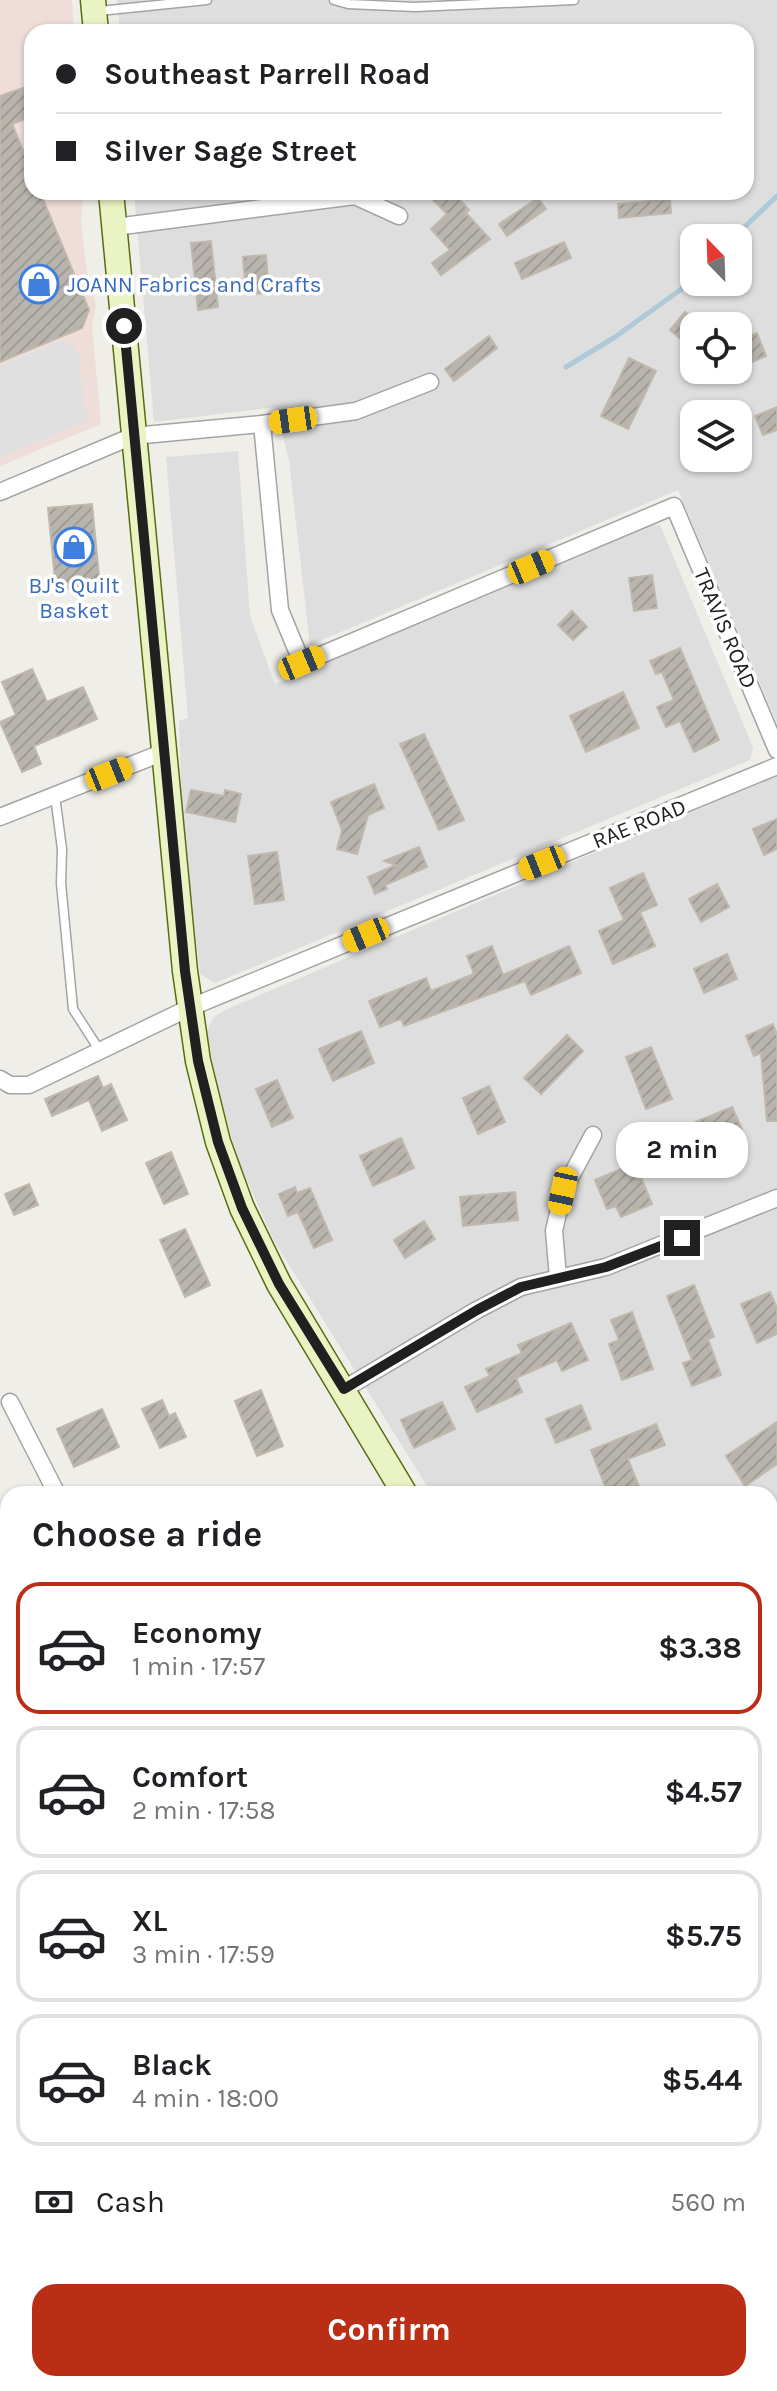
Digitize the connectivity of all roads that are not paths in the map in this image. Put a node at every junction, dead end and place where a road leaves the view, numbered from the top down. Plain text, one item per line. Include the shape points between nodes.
1 (207, 0) edge
2 (334, 0) edge
3 (574, 0) edge
4 (94, 14) edge
5 (112, 200) edge
6 (324, 200) edge
7 (364, 200) edge
8 (399, 216) dead end
9 (115, 227) junction
10 (430, 382) dead end
11 (262, 424) junction
12 (133, 436) junction
13 (0, 492) edge
14 (777, 750) edge
15 (164, 752) junction
16 (777, 766) edge
17 (55, 796) junction
18 (0, 817) edge
19 (189, 1008) junction
20 (100, 1051) junction
21 (0, 1079) edge
22 (593, 1135) dead end
23 (777, 1198) edge
24 (558, 1277) junction
25 (344, 1389) junction
26 (10, 1402) dead end
27 (53, 1486) edge
28 (400, 1486) edge

1 - 4 lane
2 - 3 lane via 415,7
5 - 9 street
6 - 9 street
7 - 8 street
9 - 12 street
10 - 11 street via 356,411
11 - 12 street
11 - 14 street, TRAVIS ROAD via 280,610 302,663 674,506
12 - 13 street
12 - 15 street
15 - 17 street
15 - 19 street
16 - 19 street, RAE ROAD
17 - 18 street
17 - 20 lane via 73,1009
19 - 20 street, RAE ROAD
19 - 25 street via 218,1142 242,1208 279,1284
20 - 21 street, RAE ROAD via 29,1085
22 - 24 street via 563,1191 554,1231
23 - 24 street via 606,1267
24 - 25 street via 521,1287 477,1310
25 - 28 street
26 - 27 street

